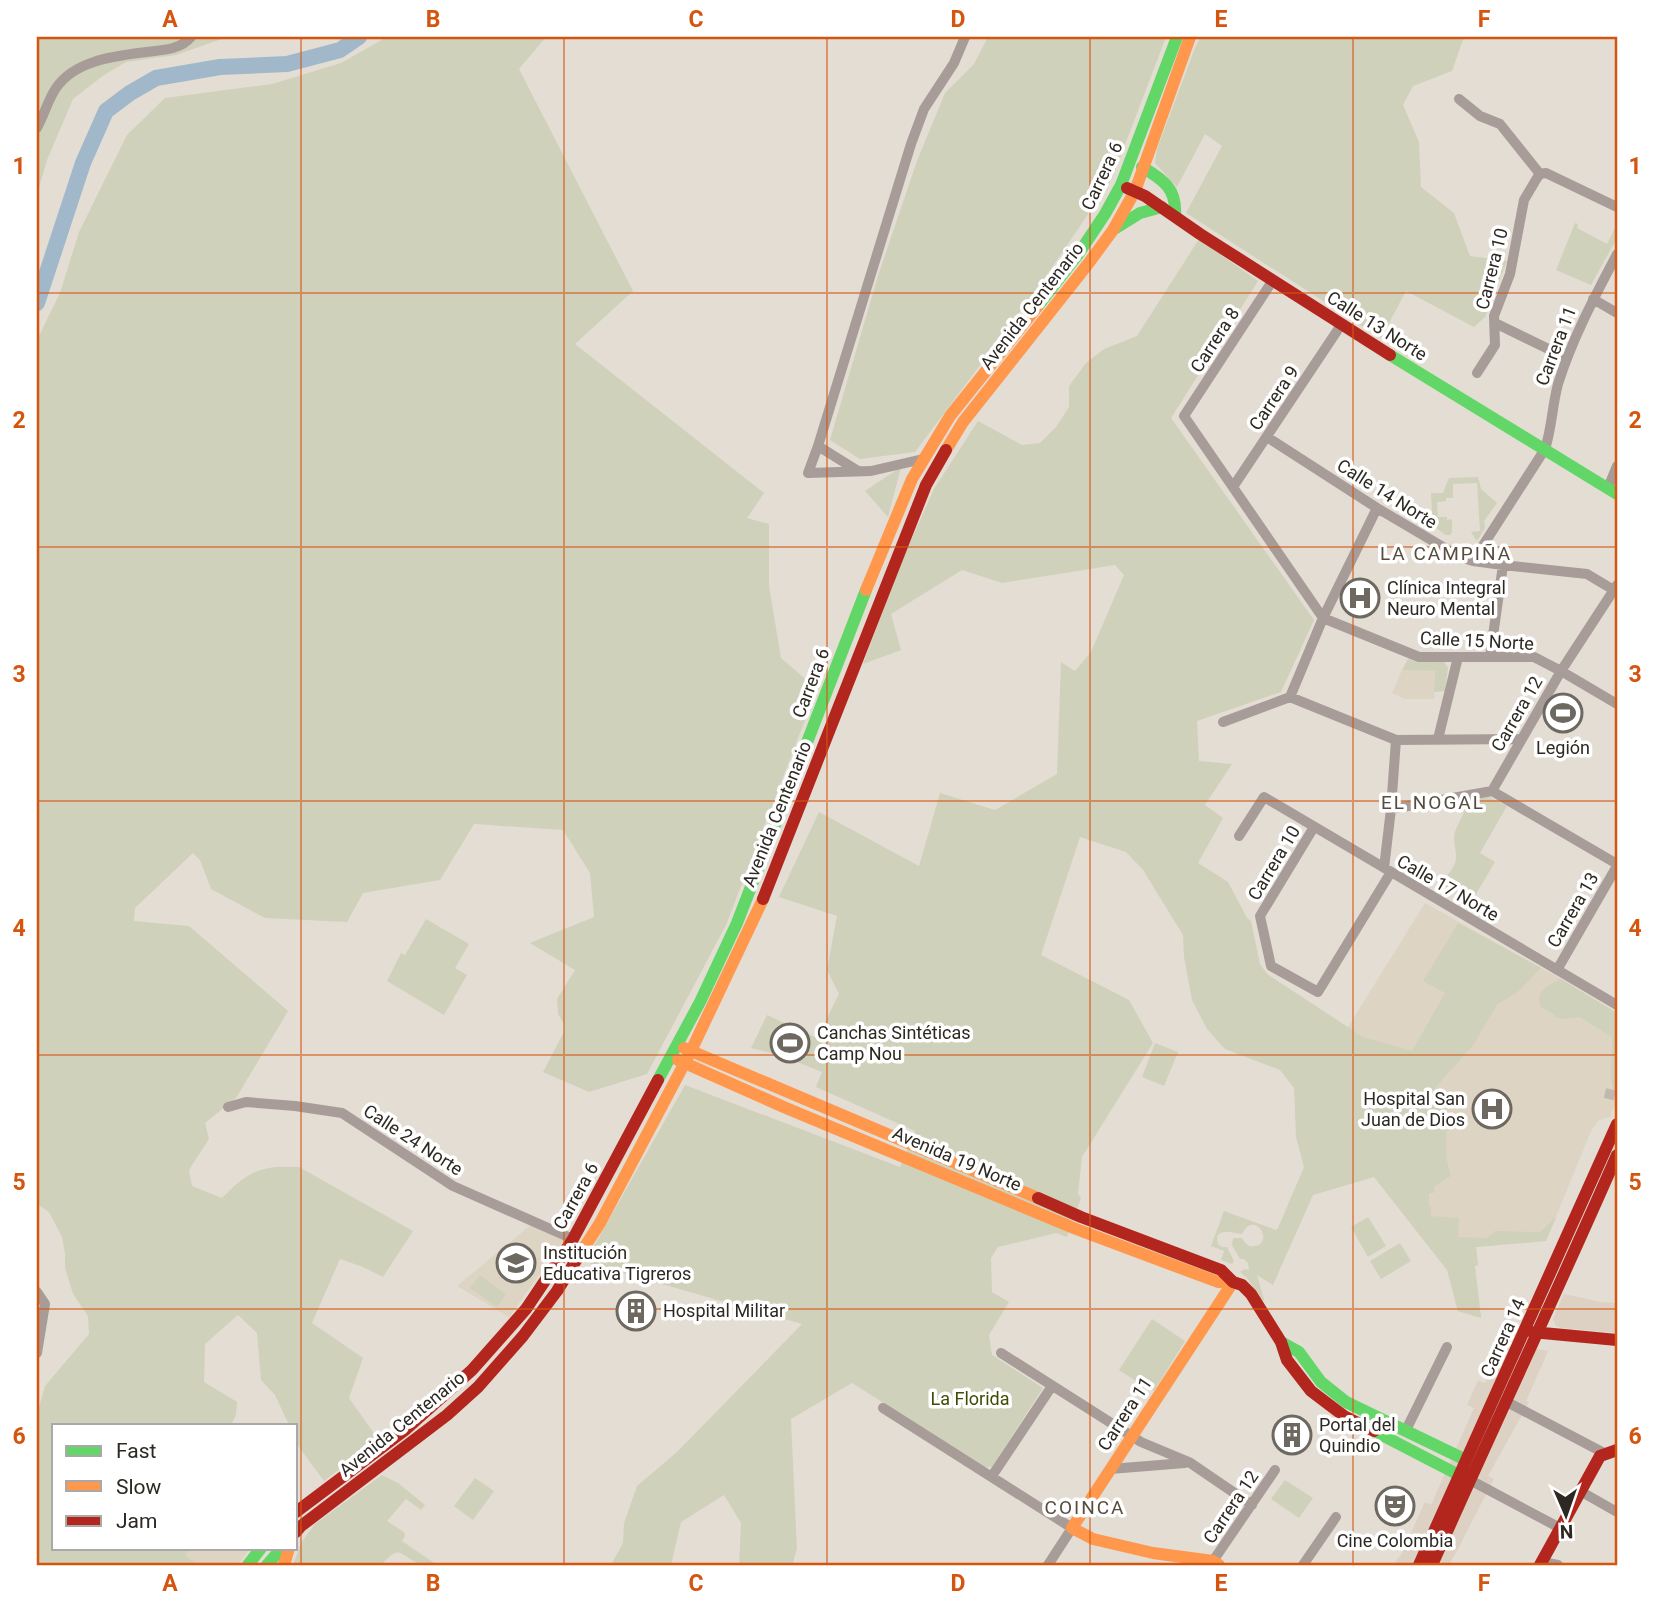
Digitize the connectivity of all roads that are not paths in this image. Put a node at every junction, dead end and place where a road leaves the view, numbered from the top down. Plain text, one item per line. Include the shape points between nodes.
1 (191, 37) edge
2 (965, 37) edge
3 (1177, 37) edge
4 (1190, 37) edge
5 (1459, 99) dead end
6 (37, 128) edge
7 (1142, 167) junction
8 (1540, 174) junction
9 (1121, 185) junction
10 (1135, 191) junction
11 (1162, 207) junction
12 (1617, 207) edge
13 (1175, 216) junction
14 (1112, 230) junction
15 (1617, 254) edge
16 (1273, 280) junction
17 (1593, 299) junction
18 (1617, 313) edge
19 (1495, 323) junction
20 (1341, 325) junction
21 (1567, 358) junction
22 (1477, 373) dead end
23 (1267, 437) junction
24 (818, 446) junction
25 (1545, 449) junction
26 (923, 459) junction
27 (1617, 466) edge
28 (858, 471) junction
29 (1233, 488) junction
30 (1612, 491) edge
31 (1377, 508) junction
32 (1473, 561) junction
33 (1503, 565) junction
34 (1616, 588) edge
35 (1323, 618) junction
36 (1458, 657) junction
37 (1490, 657) junction
38 (1561, 671) junction
39 (1290, 696) junction
40 (1617, 704) edge
41 (1223, 722) dead end
42 (1438, 739) junction
43 (1521, 739) junction
44 (1396, 740) junction
45 (1492, 791) junction
46 (1391, 809) junction
47 (1314, 827) junction
48 (1239, 836) dead end
49 (1617, 865) edge
50 (1387, 870) junction
51 (1557, 970) junction
52 (1617, 1005) edge
53 (678, 1045) junction
54 (691, 1051) junction
55 (671, 1057) junction
56 (685, 1064) junction
57 (228, 1107) dead end
58 (1617, 1124) edge
59 (1617, 1155) edge
60 (1079, 1223) junction
61 (573, 1239) junction
62 (1233, 1282) junction
63 (37, 1292) edge
64 (512, 1326) junction
65 (1531, 1331) junction
66 (523, 1336) junction
67 (1617, 1340) edge
68 (1281, 1342) junction
69 (1447, 1348) dead end
70 (37, 1353) edge
71 (1001, 1353) dead end
72 (1052, 1386) junction
73 (1507, 1402) junction
74 (883, 1408) dead end
75 (1406, 1430) junction
76 (1132, 1436) junction
77 (1611, 1452) edge
78 (1466, 1460) junction
79 (1189, 1462) junction
80 (1110, 1469) junction
81 (1275, 1470) dead end
82 (992, 1476) junction
83 (1465, 1478) junction
84 (1580, 1491) junction
85 (1252, 1505) junction
86 (298, 1510) edge
87 (1617, 1512) edge
88 (1336, 1517) dead end
89 (1072, 1528) junction
90 (1560, 1528) junction
91 (298, 1530) edge
92 (259, 1550) edge
93 (280, 1550) edge
94 (1216, 1563) edge
95 (1541, 1563) edge
96 (1434, 1564) edge
97 (248, 1565) edge
98 (267, 1565) edge
99 (1048, 1565) edge
100 (1303, 1565) edge
101 (1419, 1565) edge
102 (1558, 1565) edge

1 - 6 street via 171,49 91,63 69,75 55,88
2 - 24 street via 954,63 923,109
3 - 9 main road, Carrera 6
4 - 7 main road, Avenida Centenario
5 - 8 street via 1480,116 1500,124
7 - 10 main road, Avenida Centenario
7 - 13 main road via 1170,189 1176,200
8 - 12 street via 1566,177
8 - 19 street, Carrera 10 via 1524,200
9 - 10 main road, Calle 13 Norte
9 - 26 main road, Carrera 6 via 1079,253 950,416
10 - 11 main road, Calle 13 Norte
10 - 14 main road, Avenida Centenario
11 - 13 main road, Calle 13 Norte
11 - 14 main road via 1135,215
13 - 16 main road, Calle 13 Norte
14 - 54 main road, Avenida Centenario via 963,422 926,485 756,915
15 - 17 street, Carrera 11
16 - 20 main road, Calle 13 Norte
16 - 29 street, Carrera 8 via 1184,416
17 - 18 street
17 - 21 street, Carrera 11
19 - 21 street
19 - 22 street, Carrera 10 via 1494,345
20 - 23 street, Carrera 9
20 - 25 main road, Calle 13 Norte
21 - 25 street, Carrera 11
23 - 29 street, Carrera 9
23 - 31 street, Calle 14 Norte
24 - 28 street
24 - 28 street via 808,473
25 - 30 main road, Calle 13 Norte
25 - 32 street, Carrera 11
26 - 28 street
26 - 53 main road, Carrera 6 via 875,566 737,923
27 - 30 street
29 - 35 street
31 - 32 street, Calle 14 Norte
31 - 35 street
32 - 33 street, Calle 14 Norte
33 - 34 street, Calle 14 Norte via 1587,574
33 - 37 street
34 - 38 street, Carrera 12
35 - 36 street, Calle 15 Norte via 1419,657
35 - 39 street
36 - 37 street, Calle 15 Norte
36 - 42 street
37 - 38 street, Calle 15 Norte via 1534,657
38 - 40 street, Calle 15 Norte
38 - 43 street, Carrera 12
39 - 41 street
39 - 44 street
42 - 43 street
42 - 44 street
43 - 45 street, Carrera 12
44 - 46 street
45 - 46 street
45 - 49 street
46 - 50 street
47 - 48 street, Calle 17 Norte via 1264,797
47 - 50 street, Calle 17 Norte
47 - 50 street, Carrera 10 via 1260,916 1271,966 1318,992
49 - 51 street, Carrera 13
50 - 51 street, Calle 17 Norte
51 - 52 street, Calle 17 Norte
53 - 54 main road, Avenida 19 Norte
53 - 55 main road, Carrera 6
54 - 56 main road, Avenida Centenario
54 - 60 main road, Avenida 19 Norte via 910,1143
55 - 56 main road, Avenida 19 Norte
55 - 61 main road, Carrera 6
56 - 60 main road, Avenida 19 Norte
56 - 66 main road, Avenida Centenario via 600,1223
57 - 61 street, Calle 24 Norte via 246,1102 342,1113 453,1186
58 - 65 main road, Carrera 14
59 - 65 main road, Carrera 14 via 1554,1299
60 - 62 main road, Avenida 19 Norte via 1218,1282
61 - 64 main road, Carrera 6
62 - 68 main road via 1251,1294
62 - 76 main road, Carrera 11
63 - 70 street via 46,1304
64 - 66 street
64 - 86 main road, Carrera 6 via 440,1400
65 - 67 main road
65 - 73 main road, Carrera 14
65 - 78 main road, Carrera 14
66 - 91 main road, Avenida Centenario via 447,1415
68 - 75 main road via 1298,1352 1321,1382 1346,1402
68 - 83 main road via 1287,1360 1311,1391 1333,1409
69 - 75 street
71 - 72 street
72 - 76 street
72 - 82 street
73 - 77 street
73 - 83 main road, Carrera 14
74 - 82 street
75 - 78 main road
76 - 79 street
76 - 80 main road, Carrera 11
77 - 84 main road via 1600,1456
78 - 83 main road, Carrera 14
79 - 80 street
79 - 85 street
80 - 89 main road, Carrera 11
81 - 85 street, Carrera 12
82 - 89 street
83 - 90 street
83 - 96 main road, Carrera 14
83 - 101 main road, Carrera 14
84 - 87 street
84 - 90 main road
85 - 94 street, Carrera 12
88 - 100 street
89 - 94 main road via 1093,1539
89 - 99 street, Carrera 11
90 - 95 main road
92 - 97 main road
93 - 98 main road
95 - 102 street

